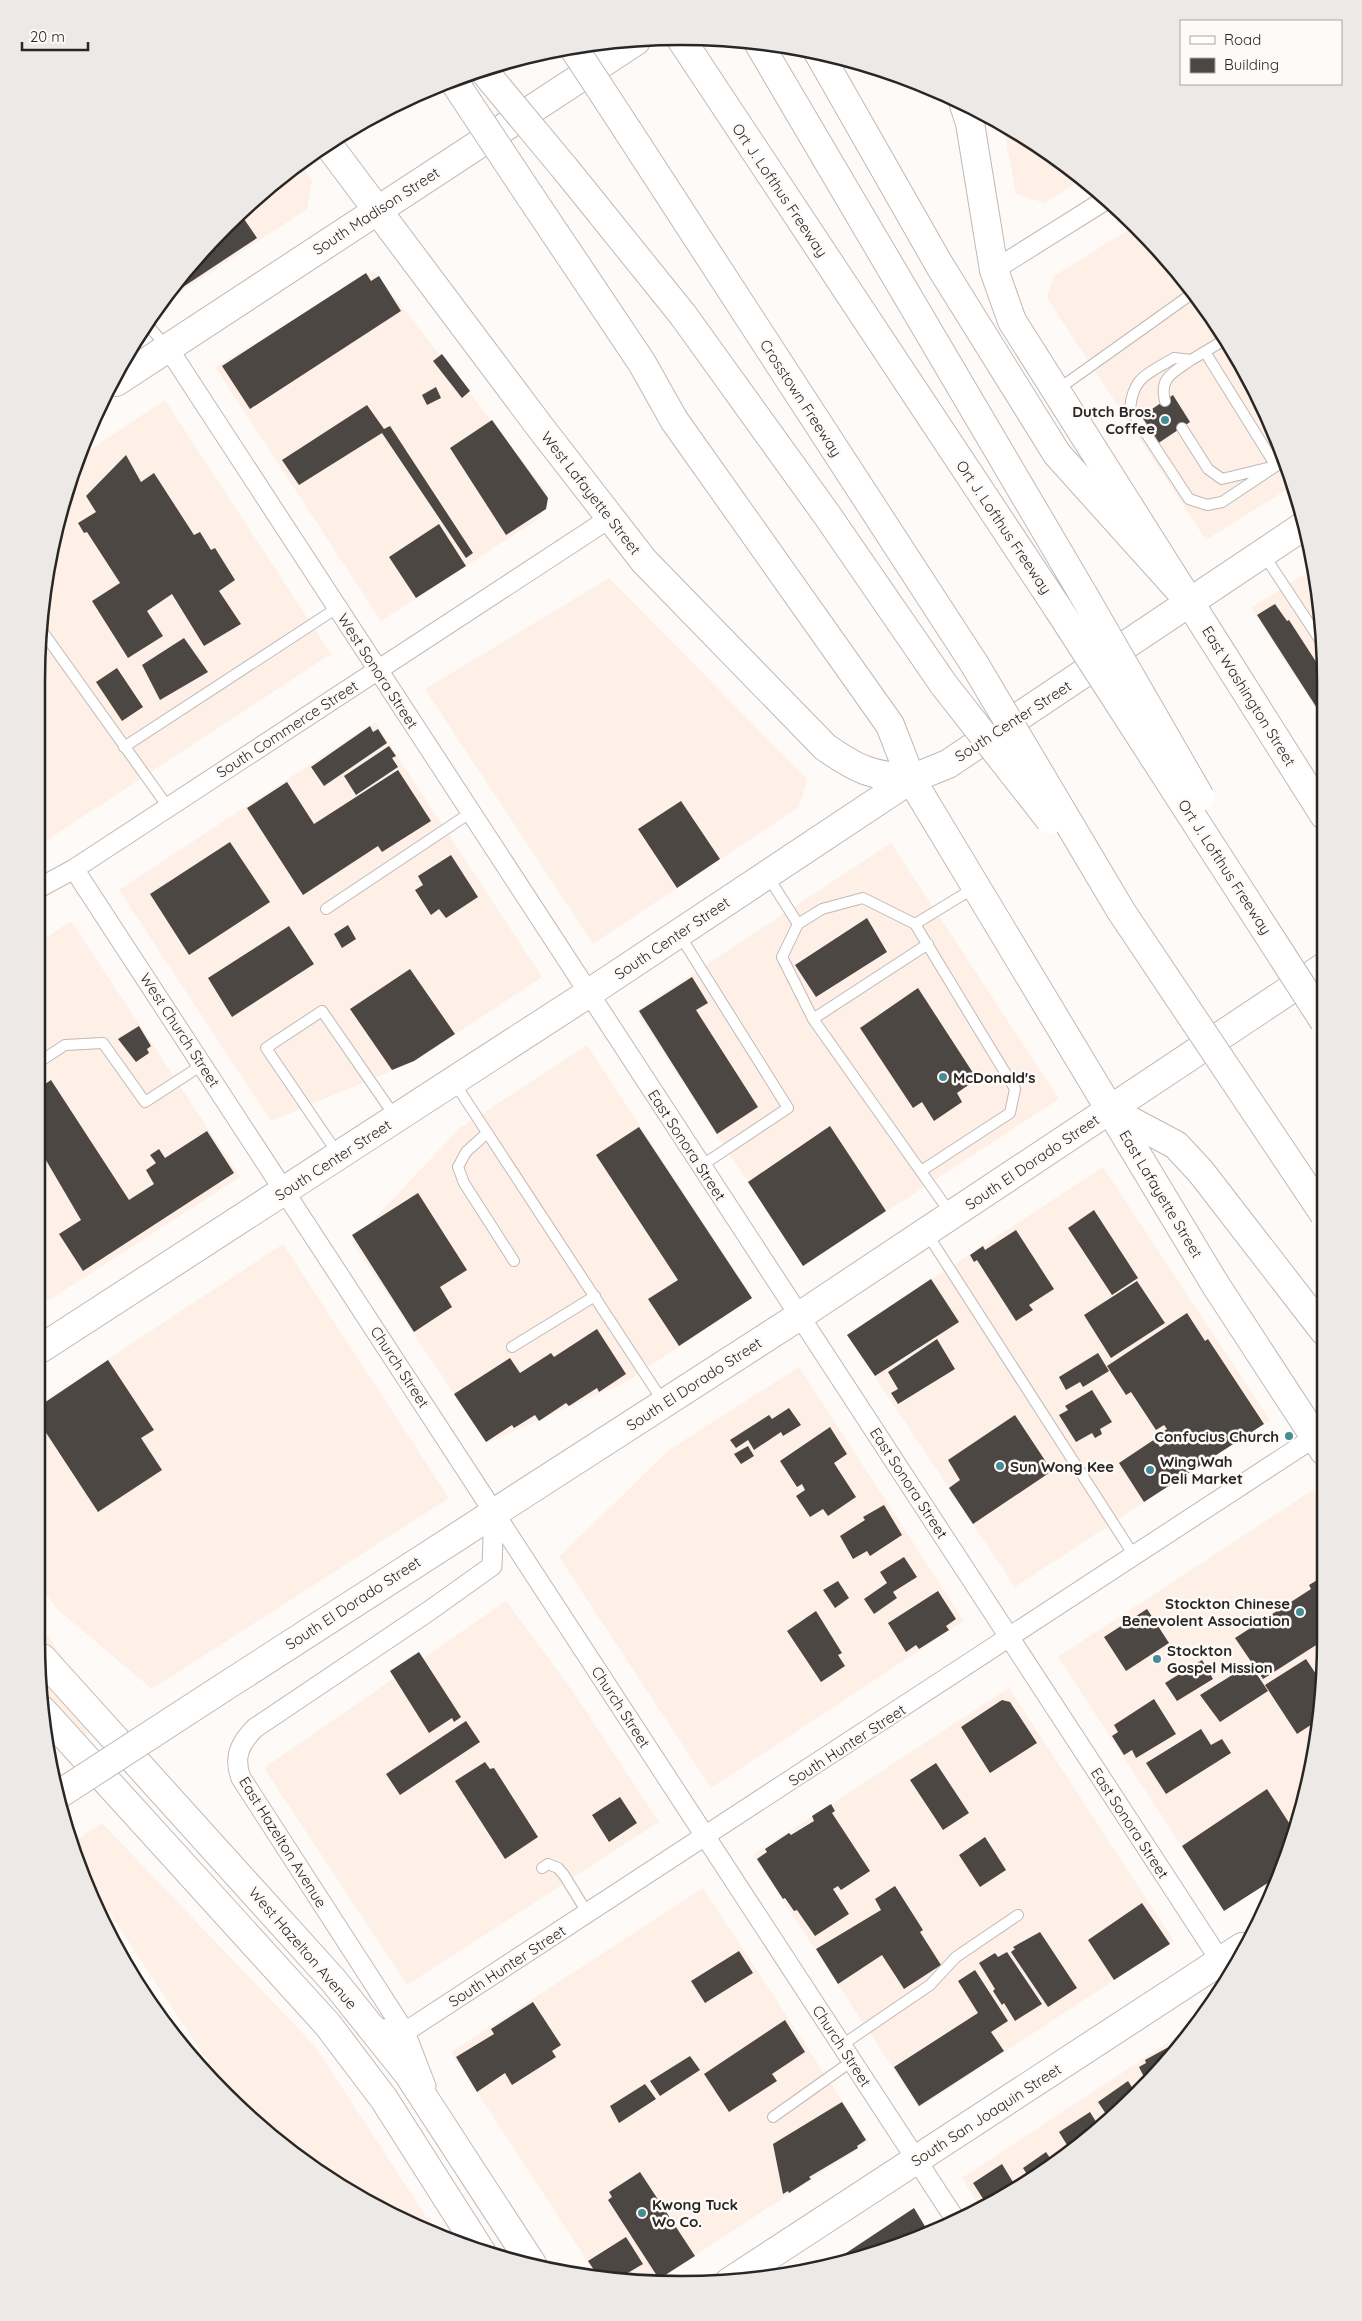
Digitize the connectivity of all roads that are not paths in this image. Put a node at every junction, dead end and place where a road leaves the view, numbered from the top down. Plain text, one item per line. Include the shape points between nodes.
1 (685, 45) edge
2 (626, 47) edge
3 (762, 50) edge
4 (577, 54) edge
5 (823, 61) edge
6 (488, 75) edge
7 (457, 86) edge
8 (967, 114) edge
9 (332, 150) edge
10 (1100, 203) edge
11 (377, 210) junction
12 (994, 270) junction
13 (1188, 297) edge
14 (151, 329) edge
15 (1219, 343) edge
16 (168, 348) junction
17 (1205, 352) junction
18 (1191, 360) junction
19 (122, 378) edge
20 (1056, 391) junction
21 (1165, 401) dead end
22 (1182, 428) dead end
23 (1276, 466) junction
24 (610, 518) junction
25 (1298, 529) edge
26 (1262, 553) junction
27 (1190, 602) junction
28 (337, 608) junction
29 (1315, 633) edge
30 (46, 637) edge
31 (377, 671) junction
32 (124, 747) junction
33 (911, 779) junction
34 (1317, 804) edge
35 (168, 807) junction
36 (470, 813) junction
37 (74, 868) junction
38 (767, 875) junction
39 (45, 885) edge
40 (976, 887) junction
41 (326, 909) dead end
42 (1121, 911) junction
43 (798, 924) junction
44 (915, 924) junction
45 (679, 933) junction
46 (928, 944) junction
47 (1317, 971) edge
48 (589, 993) junction
49 (1317, 998) edge
50 (1317, 1010) edge
51 (813, 1019) junction
52 (45, 1058) edge
53 (202, 1064) junction
54 (453, 1082) junction
55 (1110, 1110) junction
56 (397, 1118) junction
57 (487, 1133) junction
58 (339, 1156) junction
59 (701, 1166) junction
60 (922, 1171) junction
61 (285, 1192) junction
62 (1317, 1204) edge
63 (952, 1215) junction
64 (926, 1232) junction
65 (514, 1261) dead end
66 (595, 1296) junction
67 (801, 1315) junction
68 (1317, 1322) edge
69 (45, 1346) edge
70 (512, 1347) dead end
71 (664, 1403) junction
72 (1317, 1439) edge
73 (1317, 1446) edge
74 (494, 1512) junction
75 (1135, 1557) junction
76 (1010, 1639) junction
77 (46, 1662) edge
78 (50, 1718) edge
79 (64, 1791) edge
80 (706, 1837) junction
81 (542, 1868) dead end
82 (588, 1914) junction
83 (1018, 1916) dead end
84 (1231, 1961) edge
85 (1230, 1962) edge
86 (371, 2027) junction
87 (405, 2032) junction
88 (842, 2045) junction
89 (852, 2061) junction
90 (773, 2117) dead end
91 (441, 2124) junction
92 (917, 2160) junction
93 (952, 2215) edge
94 (474, 2241) edge
95 (527, 2257) edge
96 (743, 2273) edge

1 - 50 main road, Ort J. Lofthus Freeway, bridge via 1059,610
2 - 11 main road, South Madison Street
3 - 49 main road, bridge
4 - 42 main road, Crosstown Freeway, bridge via 975,666
5 - 27 main road via 940,266 1057,454
6 - 42 main road, bridge via 683,316 944,685
7 - 33 main road, East Lafayette Street, bridge via 642,362 674,420 890,726
8 - 12 main road
9 - 11 main road, West Lafayette Street
10 - 12 street
11 - 16 main road, South Madison Street
11 - 24 main road, West Lafayette Street
12 - 20 main road via 1012,320
13 - 20 lane
14 - 16 lane
15 - 17 lane
16 - 19 main road, South Madison Street
16 - 28 street, West Sonora Street
17 - 18 lane
17 - 23 lane
18 - 21 lane via 1166,378 1162,389
18 - 23 lane via 1174,358 1137,381 1131,392 1130,409 1189,499 1207,505 1222,502
20 - 27 main road
22 - 23 lane via 1208,469 1222,479
24 - 31 street, South Commerce Street
24 - 33 main road, West Lafayette Street via 644,561 825,747 849,764 876,776
25 - 26 main road, South Center Street
26 - 27 main road, South Center Street
26 - 29 lane
27 - 33 main road, South Center Street via 948,764
27 - 34 main road, East Washington Street
28 - 31 street, West Sonora Street
28 - 32 lane
30 - 32 lane
31 - 35 street, South Commerce Street
31 - 36 street, West Sonora Street
32 - 35 lane
33 - 38 main road, South Center Street
33 - 40 main road, East Lafayette Street
35 - 37 street, South Commerce Street
36 - 41 lane
36 - 48 street, West Sonora Street
37 - 39 street, South Commerce Street
37 - 53 street, West Church Street
38 - 43 lane
38 - 45 main road, South Center Street
40 - 44 lane
40 - 55 main road, East Lafayette Street
42 - 62 main road, bridge
43 - 44 lane via 822,910 863,898
43 - 51 lane via 782,957
44 - 46 lane
45 - 48 main road, South Center Street
45 - 59 lane via 788,1108
46 - 51 lane
46 - 60 lane via 1015,1089 1010,1113
47 - 55 main road, South El Dorado Street
48 - 54 main road, South Center Street
48 - 59 street, East Sonora Street
51 - 60 lane
52 - 53 lane via 65,1045 103,1043 145,1102
53 - 61 street, West Church Street
54 - 56 main road, South Center Street
54 - 57 lane
55 - 63 main road, South El Dorado Street
55 - 68 main road via 1176,1145 1201,1172
55 - 72 main road, East Lafayette Street via 1215,1284
56 - 58 main road, South Center Street
56 - 58 lane via 322,1010 266,1048
57 - 65 lane via 466,1152 458,1167 464,1183
57 - 66 lane
58 - 61 main road, South Center Street
59 - 67 street, East Sonora Street
60 - 63 lane
61 - 69 main road, South Center Street
61 - 74 street, Church Street
63 - 64 main road, South El Dorado Street
64 - 67 main road, South El Dorado Street
64 - 75 lane
66 - 70 lane
66 - 71 lane
67 - 71 main road, South El Dorado Street
67 - 76 street, East Sonora Street
71 - 74 main road, South El Dorado Street
73 - 75 street, South Hunter Street
74 - 79 main road, South El Dorado Street, bridge
74 - 80 street, Church Street
74 - 87 street, East Hazelton Avenue via 492,1566 255,1728 244,1739 237,1759 241,1778
75 - 76 street, South Hunter Street
76 - 80 street, South Hunter Street
76 - 84 street, East Sonora Street
77 - 86 main road, West Hazelton Avenue via 333,1980
78 - 94 main road via 328,2025 384,2099
80 - 82 street, South Hunter Street
80 - 88 street, Church Street
81 - 82 lane via 548,1864 558,1868
82 - 87 street, South Hunter Street
83 - 88 lane via 956,1957 930,1984
85 - 92 main road, South San Joaquin Street
86 - 87 street
86 - 91 main road, West Hazelton Avenue via 409,2075
87 - 91 street, East Hazelton Avenue
88 - 89 street, Church Street
89 - 90 lane
89 - 92 street, Church Street
91 - 95 main road, West Hazelton Avenue
92 - 93 street, Church Street
92 - 96 main road, South San Joaquin Street

